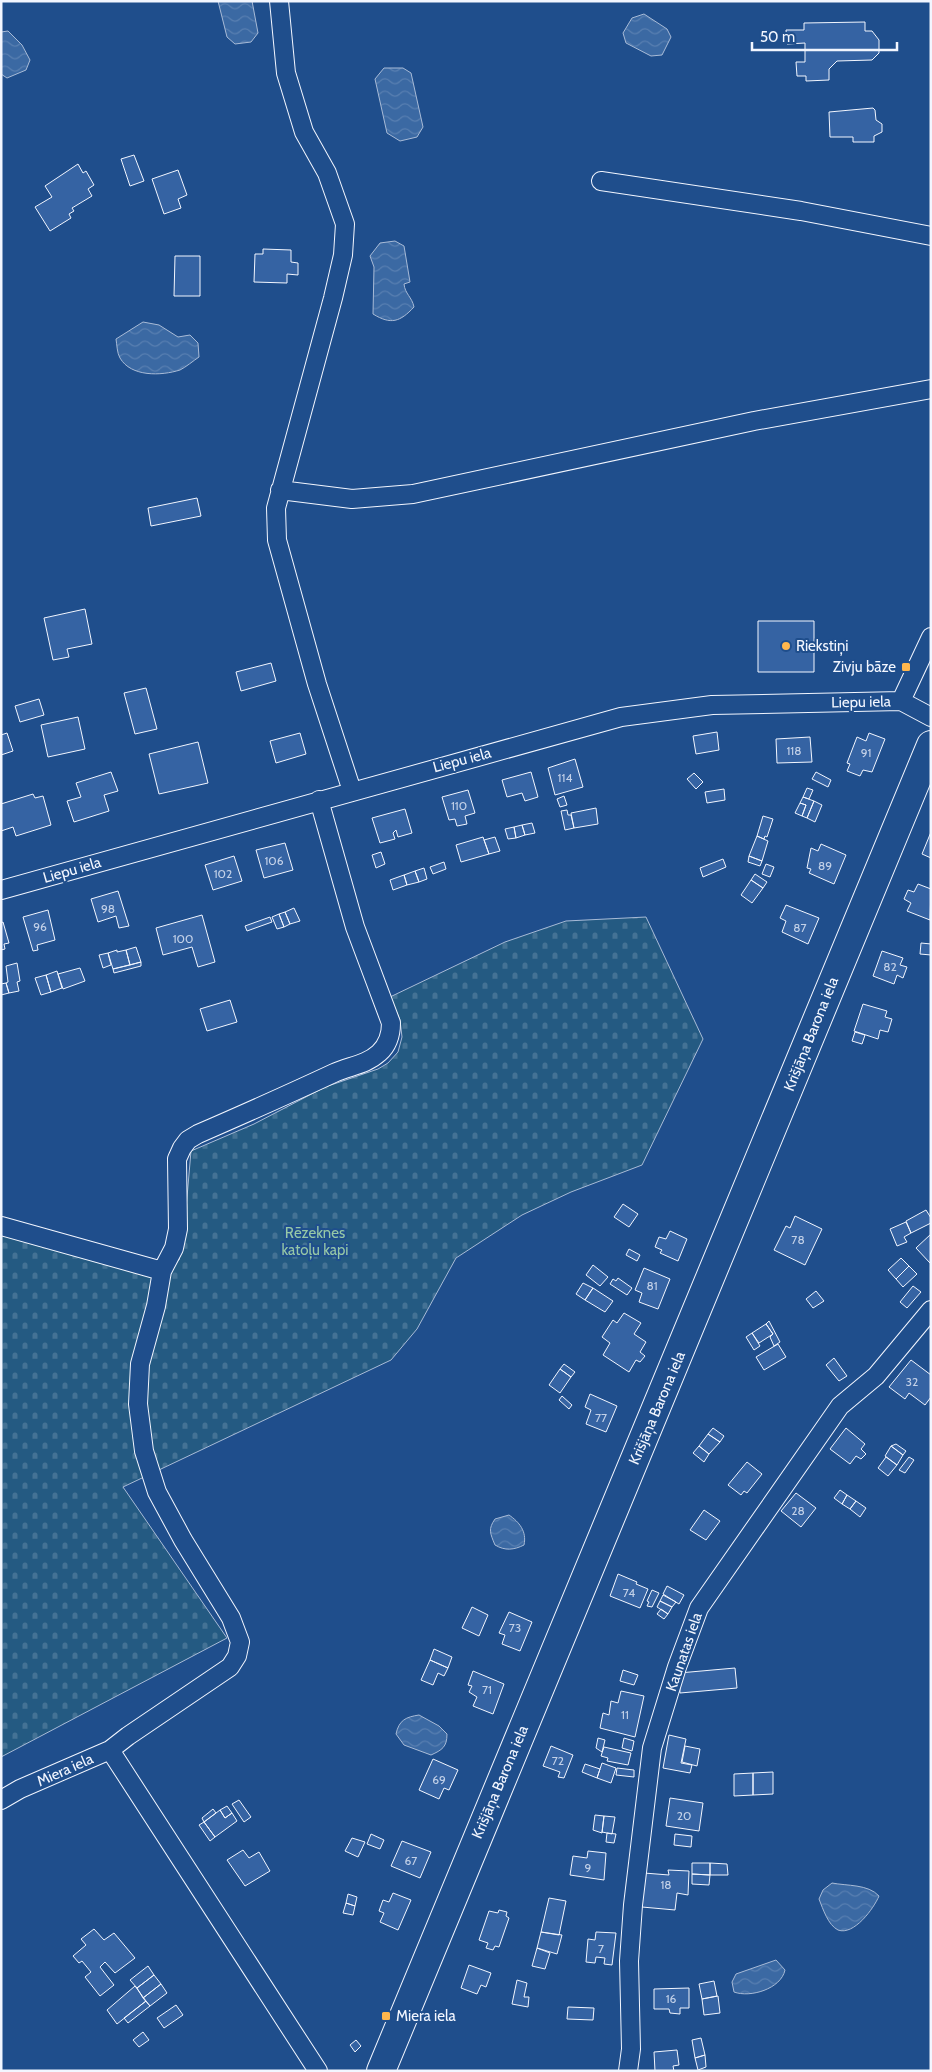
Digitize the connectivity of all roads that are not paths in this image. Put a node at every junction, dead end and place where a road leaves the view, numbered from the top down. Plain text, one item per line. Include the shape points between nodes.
1 (278, 1) edge
2 (601, 181) dead end
3 (931, 236) edge
4 (931, 389) edge
5 (280, 490) junction
6 (931, 637) edge
7 (901, 701) junction
8 (931, 717) edge
9 (931, 745) edge
10 (352, 790) junction
11 (319, 800) junction
12 (1, 890) edge
13 (1, 1226) edge
14 (162, 1271) junction
15 (931, 1310) edge
16 (110, 1750) junction
17 (1, 1800) edge
18 (318, 2071) edge
19 (381, 2071) edge
20 (628, 2071) edge

1 - 5 street via 286,73 304,132 327,173 345,224 343,255 333,298
2 - 3 street via 801,211
4 - 5 street via 754,421 413,494 352,499
5 - 10 street via 276,508 277,540 317,684
6 - 7 street
7 - 8 street, Liepu iela
7 - 10 street, Liepu iela via 712,705 621,717
9 - 19 main road, Krišjāņa Barona iela
10 - 11 street, Liepu iela
11 - 12 street, Liepu iela
11 - 14 street via 355,927 391,1022 390,1034 378,1054 365,1062 336,1072 188,1140 177,1159 178,1228 174,1248
13 - 14 street
14 - 16 street via 140,1364 138,1404 144,1451 157,1492 231,1618 240,1642 230,1667
15 - 20 street, Kaunatas iela via 876,1376 840,1406 699,1608 652,1748 633,1905
16 - 17 street, Miera iela
16 - 18 street, Miera iela

